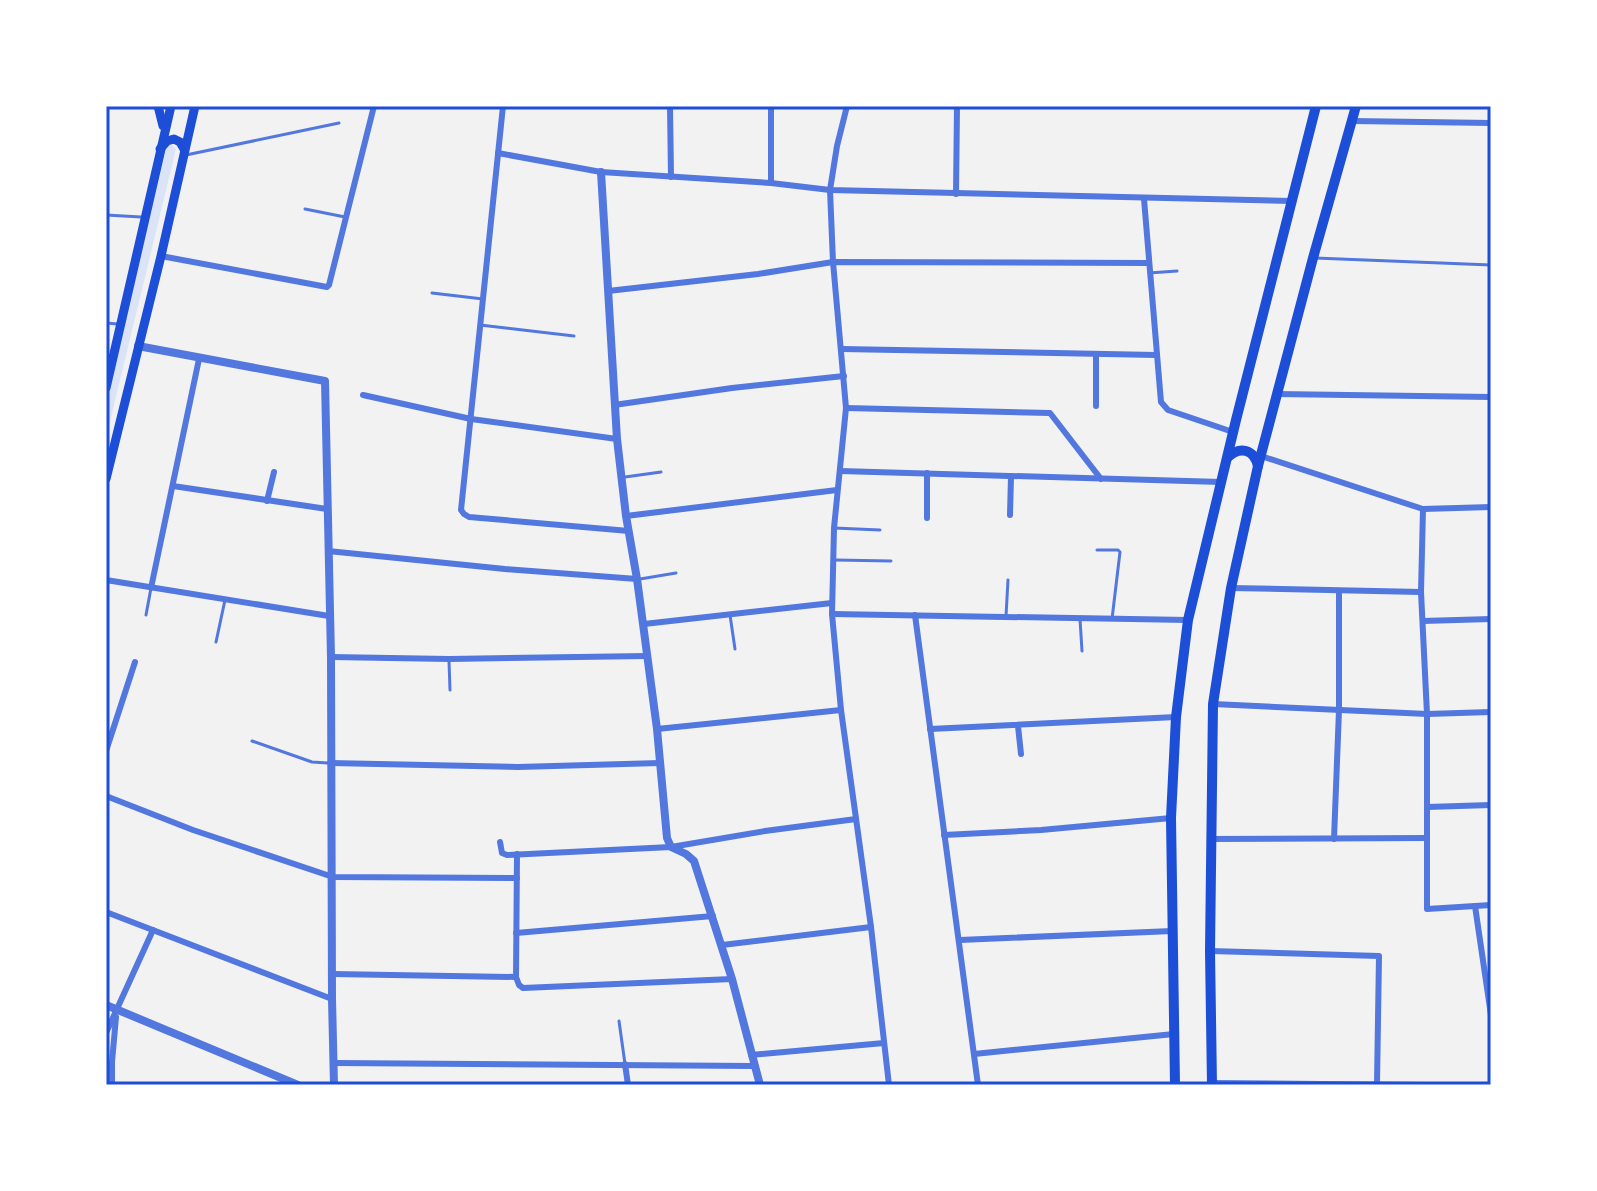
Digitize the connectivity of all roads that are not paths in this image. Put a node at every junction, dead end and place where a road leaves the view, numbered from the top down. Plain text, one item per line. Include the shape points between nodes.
1 (158, 106) edge
2 (171, 106) edge
3 (195, 106) edge
4 (374, 106) edge
5 (503, 106) edge
6 (670, 106) edge
7 (771, 106) edge
8 (847, 106) edge
9 (957, 106) edge
10 (1316, 106) edge
11 (1356, 106) edge
12 (1352, 121) junction
13 (339, 123) dead end
14 (1491, 123) edge
15 (164, 132) junction
16 (160, 150) junction
17 (184, 152) junction
18 (498, 153) junction
19 (601, 172) junction
20 (671, 177) junction
21 (771, 183) junction
22 (830, 190) junction
23 (956, 194) junction
24 (1144, 199) junction
25 (1291, 201) junction
26 (305, 209) dead end
27 (106, 215) edge
28 (145, 218) junction
29 (345, 218) junction
30 (161, 256) junction
31 (1313, 258) junction
32 (833, 262) junction
33 (1148, 263) junction
34 (1491, 265) edge
35 (1177, 271) dead end
36 (1149, 273) junction
37 (608, 291) junction
38 (432, 293) dead end
39 (483, 299) junction
40 (106, 323) edge
41 (122, 324) junction
42 (480, 325) junction
43 (574, 336) dead end
44 (138, 346) junction
45 (842, 349) junction
46 (1096, 354) junction
47 (1156, 355) junction
48 (199, 359) junction
49 (844, 376) junction
50 (106, 388) edge
51 (1276, 394) junction
52 (363, 395) dead end
53 (1491, 397) edge
54 (614, 405) junction
55 (1096, 406) dead end
56 (846, 408) junction
57 (471, 419) junction
58 (1233, 432) junction
59 (617, 439) junction
60 (1227, 458) junction
61 (1260, 461) junction
62 (840, 471) junction
63 (274, 472) dead end
64 (661, 472) dead end
65 (927, 473) junction
66 (1011, 476) junction
67 (622, 478) junction
68 (106, 479) edge
69 (1101, 479) junction
70 (1221, 482) junction
71 (173, 486) junction
72 (837, 490) junction
73 (267, 501) junction
74 (1491, 507) edge
75 (327, 509) junction
76 (1423, 509) junction
77 (1010, 515) dead end
78 (626, 516) junction
79 (927, 518) dead end
80 (834, 528) junction
81 (880, 530) dead end
82 (629, 531) junction
83 (1097, 550) dead end
84 (328, 551) junction
85 (833, 560) junction
86 (891, 561) dead end
87 (676, 573) dead end
88 (637, 579) junction
89 (106, 580) edge
90 (1008, 580) dead end
91 (151, 588) junction
92 (1231, 588) junction
93 (1339, 592) junction
94 (1421, 592) junction
95 (225, 600) junction
96 (832, 603) junction
97 (832, 614) junction
98 (146, 615) dead end
99 (730, 615) junction
100 (915, 615) junction
101 (329, 616) junction
102 (1006, 617) junction
103 (1080, 618) junction
104 (1112, 619) junction
105 (1491, 619) edge
106 (1188, 620) junction
107 (1423, 621) junction
108 (644, 624) junction
109 (216, 642) dead end
110 (735, 649) dead end
111 (1082, 651) dead end
112 (647, 656) junction
113 (331, 657) junction
114 (449, 659) junction
115 (135, 662) dead end
116 (450, 690) dead end
117 (1213, 704) junction
118 (841, 710) junction
119 (1339, 710) junction
120 (1491, 712) edge
121 (1427, 714) junction
122 (1176, 717) junction
123 (1018, 726) junction
124 (657, 729) junction
125 (930, 729) junction
126 (252, 741) dead end
127 (106, 751) edge
128 (1021, 754) dead end
129 (330, 763) junction
130 (660, 763) junction
131 (106, 796) edge
132 (1491, 805) edge
133 (1427, 807) junction
134 (1171, 818) junction
135 (856, 819) junction
136 (944, 835) junction
137 (1426, 838) junction
138 (1210, 839) junction
139 (1334, 839) junction
140 (500, 842) dead end
141 (671, 847) junction
142 (517, 854) junction
143 (333, 877) junction
144 (517, 878) junction
145 (1491, 905) edge
146 (1475, 906) junction
147 (106, 912) edge
148 (713, 916) junction
149 (871, 927) junction
150 (153, 930) junction
151 (1172, 931) junction
152 (516, 933) junction
153 (960, 940) junction
154 (722, 945) junction
155 (1210, 951) junction
156 (332, 974) junction
157 (516, 977) junction
158 (732, 979) junction
159 (332, 999) junction
160 (106, 1005) edge
161 (117, 1010) junction
162 (1491, 1014) edge
163 (619, 1021) dead end
164 (106, 1033) edge
165 (1174, 1034) junction
166 (884, 1043) junction
167 (974, 1054) junction
168 (751, 1055) junction
169 (109, 1061) edge
170 (334, 1063) junction
171 (625, 1064) junction
172 (754, 1066) junction
173 (1212, 1084) edge
174 (1377, 1084) edge
175 (112, 1085) edge
176 (298, 1085) edge
177 (334, 1085) edge
178 (628, 1085) edge
179 (760, 1085) edge
180 (889, 1085) edge
181 (978, 1085) edge
182 (1175, 1085) edge
183 (1423, 1085) edge

1 - 15 main road
2 - 15 main road
3 - 17 main road
4 - 29 street
5 - 18 street
6 - 20 street
7 - 21 street
8 - 22 street
9 - 23 street
10 - 25 main road
11 - 12 main road
12 - 14 street
12 - 31 main road
13 - 17 lane
15 - 16 main road
16 - 17 main road via 174,139
16 - 28 main road
17 - 30 main road
18 - 19 street
18 - 39 street
19 - 20 street
19 - 37 street
20 - 21 street
21 - 22 street
22 - 23 street
22 - 32 street
23 - 24 street
24 - 25 street
24 - 33 street
25 - 58 main road
26 - 29 lane
27 - 28 lane
28 - 41 main road
29 - 30 street via 327,287
30 - 44 main road
31 - 34 lane
31 - 51 main road
32 - 33 street
32 - 37 street
32 - 45 street
33 - 36 street
35 - 36 lane
36 - 47 street
37 - 54 street
38 - 39 lane
39 - 42 street
40 - 41 lane
41 - 50 main road
42 - 43 lane
42 - 57 street
44 - 48 street
44 - 68 main road
45 - 46 street
45 - 49 street
46 - 47 street
46 - 55 street
47 - 58 street via 1164,407
48 - 71 street
48 - 75 street via 325,381
49 - 54 street
49 - 56 street
51 - 53 street
51 - 61 main road
52 - 57 street
54 - 59 street
56 - 62 street
56 - 69 street via 1050,413
57 - 59 street
57 - 82 street via 464,514
58 - 60 main road
59 - 67 street
60 - 61 main road via 1247,450
60 - 70 main road
61 - 76 street
61 - 92 main road
62 - 65 street
62 - 72 street
63 - 73 street
64 - 67 lane
65 - 66 street
65 - 79 street
66 - 69 street
66 - 77 street
67 - 78 street
69 - 70 street
70 - 106 main road
71 - 73 street
71 - 91 street
72 - 78 street
72 - 80 street
73 - 75 street
74 - 76 street
75 - 84 street
76 - 94 street
78 - 82 street
80 - 81 lane
80 - 85 street
82 - 88 street
83 - 104 lane via 1120,552
84 - 88 street
84 - 101 street
85 - 86 lane
85 - 96 street
87 - 88 lane
88 - 108 street
89 - 91 street
90 - 102 lane
91 - 95 street
91 - 98 lane
92 - 93 street
92 - 117 main road
93 - 94 street
93 - 119 street
94 - 107 street
95 - 101 street
95 - 109 lane
96 - 97 street
96 - 99 street
97 - 100 street
97 - 118 street
99 - 108 street
99 - 110 lane
100 - 102 street
100 - 125 street
101 - 113 street
102 - 103 street
103 - 104 street
103 - 111 lane
104 - 106 street
105 - 107 street
106 - 122 main road
107 - 121 street
108 - 112 street
112 - 114 street
112 - 124 street
113 - 114 street
113 - 129 street
114 - 116 lane
115 - 127 street
117 - 119 street
117 - 138 main road
118 - 124 street
118 - 135 street
119 - 121 street
119 - 139 street
120 - 121 street
121 - 133 street
122 - 123 street
122 - 134 main road
123 - 125 street
123 - 128 street
124 - 130 street
125 - 136 street
126 - 129 lane
129 - 130 street
129 - 143 street
130 - 141 street
131 - 143 street
132 - 133 street
133 - 137 street
134 - 136 street
134 - 151 main road
135 - 141 street
135 - 149 street
136 - 153 street
137 - 139 street
137 - 146 street via 1427,909
138 - 139 street
138 - 155 main road
140 - 142 street via 502,853
141 - 142 street
141 - 148 street via 694,861
142 - 144 street
143 - 144 street
143 - 156 street
144 - 152 street
145 - 146 street
146 - 162 street
147 - 150 street
148 - 152 street
148 - 154 street
149 - 154 street
149 - 166 street
150 - 159 street
150 - 161 street
151 - 153 street
151 - 165 main road
152 - 157 street
153 - 167 street
154 - 158 street
155 - 173 main road
155 - 174 street via 1379,956
156 - 157 street
156 - 159 street
157 - 158 street via 523,988
158 - 168 street
159 - 170 street
160 - 161 street
161 - 164 street
161 - 169 street
161 - 176 street
163 - 171 lane
165 - 167 street
165 - 182 main road
166 - 168 street
166 - 180 street
167 - 181 street
168 - 172 street
169 - 175 street
170 - 171 street
170 - 177 street
171 - 172 street
171 - 178 street
172 - 179 street
173 - 174 street
174 - 183 street

